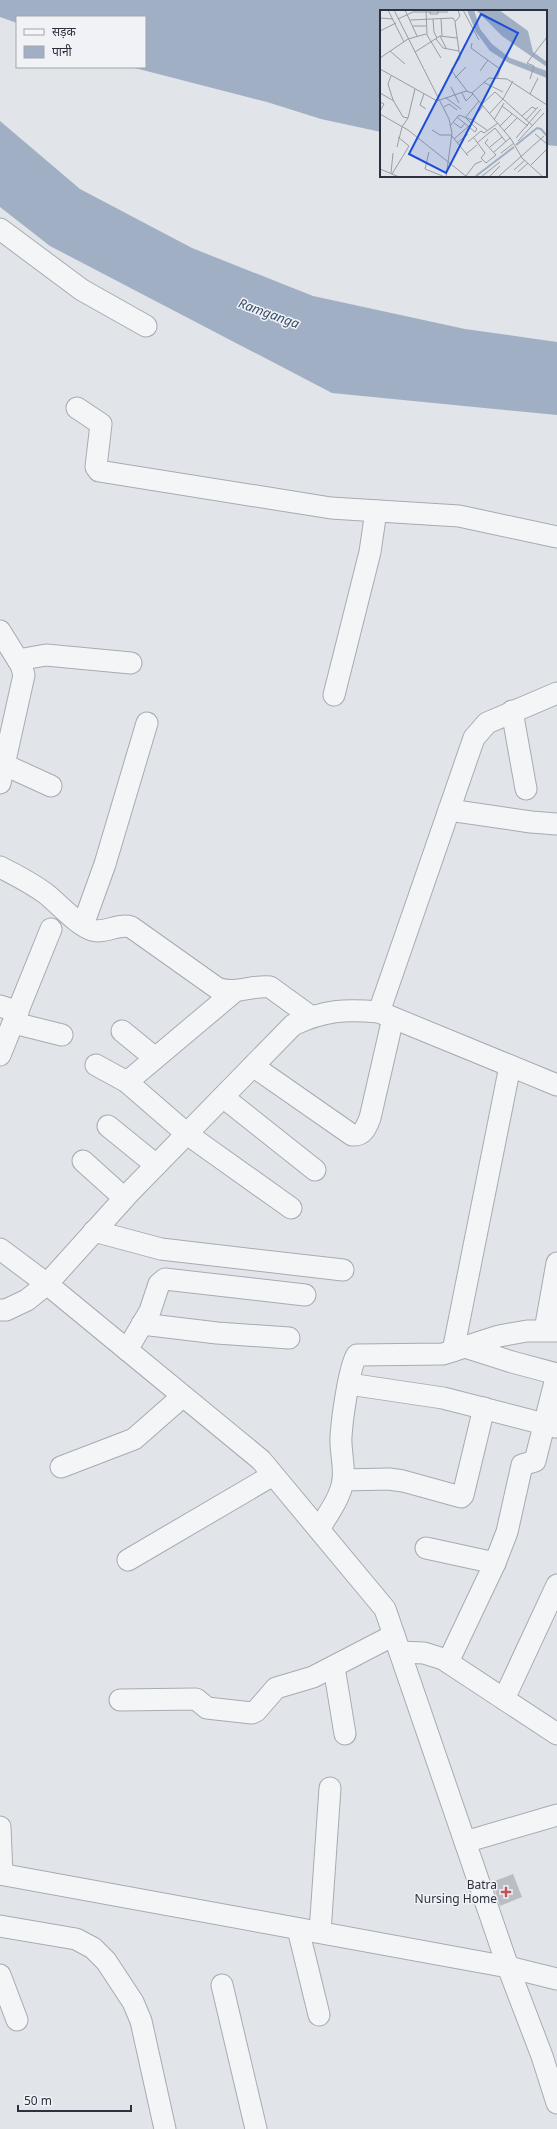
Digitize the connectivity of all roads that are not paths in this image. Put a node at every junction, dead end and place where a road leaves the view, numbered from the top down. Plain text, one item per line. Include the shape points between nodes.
1 (0, 229) edge
2 (146, 326) dead end
3 (77, 408) dead end
4 (376, 511) junction
5 (557, 537) edge
6 (0, 631) edge
7 (18, 660) junction
8 (131, 663) dead end
9 (557, 693) edge
10 (334, 695) dead end
11 (512, 711) junction
12 (147, 723) dead end
13 (3, 774) edge
14 (51, 786) dead end
15 (526, 789) dead end
16 (449, 810) junction
17 (557, 824) edge
18 (0, 867) edge
19 (84, 925) junction
20 (50, 929) dead end
21 (234, 992) junction
22 (11, 1014) edge
23 (386, 1015) junction
24 (310, 1016) junction
25 (122, 1031) dead end
26 (62, 1035) dead end
27 (1, 1047) edge
28 (155, 1058) junction
29 (96, 1065) dead end
30 (253, 1066) junction
31 (510, 1066) junction
32 (127, 1082) junction
33 (557, 1085) edge
34 (222, 1097) junction
35 (108, 1126) dead end
36 (187, 1134) junction
37 (83, 1161) dead end
38 (156, 1165) junction
39 (315, 1170) dead end
40 (124, 1198) junction
41 (291, 1208) dead end
42 (94, 1231) junction
43 (0, 1249) edge
44 (557, 1263) edge
45 (343, 1270) dead end
46 (47, 1284) junction
47 (305, 1296) dead end
48 (0, 1310) edge
49 (142, 1324) junction
50 (551, 1330) edge
51 (289, 1338) dead end
52 (459, 1349) junction
53 (126, 1350) junction
54 (557, 1374) edge
55 (349, 1384) junction
56 (183, 1396) junction
57 (484, 1408) junction
58 (550, 1425) edge
59 (61, 1467) dead end
60 (273, 1474) junction
61 (343, 1480) junction
62 (319, 1529) junction
63 (426, 1548) dead end
64 (128, 1560) dead end
65 (496, 1563) junction
66 (557, 1585) edge
67 (397, 1644) junction
68 (448, 1662) junction
69 (334, 1667) junction
70 (504, 1699) junction
71 (120, 1700) dead end
72 (345, 1734) dead end
73 (557, 1734) edge
74 (330, 1788) dead end
75 (557, 1815) edge
76 (0, 1827) edge
77 (465, 1842) junction
78 (1, 1874) edge
79 (0, 1926) edge
80 (298, 1928) junction
81 (320, 1932) junction
82 (508, 1967) junction
83 (0, 1975) edge
84 (557, 1979) edge
85 (222, 1985) dead end
86 (319, 2015) dead end
87 (17, 2020) dead end
88 (556, 2096) edge
89 (165, 2129) edge
90 (256, 2129) edge

1 - 2 street via 82,290
3 - 4 street via 101,424 96,467 99,471 331,508
4 - 5 street via 459,516
4 - 10 street via 370,552
6 - 7 street
7 - 8 street via 46,655
7 - 13 street via 24,675
9 - 11 street
11 - 15 street
11 - 16 street via 487,723 474,738
12 - 19 street
13 - 14 street
16 - 17 street
16 - 23 street
18 - 19 street via 46,894
19 - 21 street via 92,930 131,927 217,988
20 - 22 street
21 - 24 street via 261,986 270,987
21 - 28 street
22 - 26 street
22 - 27 street
23 - 24 street via 351,1009
23 - 30 street via 370,1118 364,1132 358,1135 352,1135
23 - 31 street
24 - 30 street via 293,1025
25 - 28 street
28 - 32 street
29 - 32 street
30 - 34 street
31 - 33 street
31 - 52 street
32 - 36 street
34 - 36 street
34 - 39 street
35 - 38 street
36 - 38 street
36 - 41 street
37 - 40 street
38 - 40 street
40 - 42 street
42 - 45 street via 161,1249
42 - 46 street
43 - 46 street
44 - 50 street
46 - 48 street via 27,1300 6,1310
46 - 53 street
47 - 49 street via 165,1279 159,1284 150,1311
49 - 51 street
49 - 53 street
50 - 52 street via 499,1336
52 - 54 street
52 - 55 street via 429,1355 357,1355
53 - 56 street
54 - 58 street
55 - 57 street via 442,1398
55 - 61 street via 341,1437
56 - 59 street via 134,1439
56 - 60 street via 261,1460
57 - 58 street
57 - 61 street via 461,1497 403,1481
58 - 65 street via 534,1463 522,1465 507,1532
60 - 62 street
60 - 64 street
61 - 62 street via 338,1497
62 - 67 street via 385,1609
63 - 65 street
65 - 68 street
66 - 70 street
67 - 68 street
67 - 69 street
67 - 77 street
68 - 70 street
69 - 71 street via 313,1677 276,1688 252,1713 207,1708 196,1699
69 - 72 street
70 - 73 street
74 - 81 street
75 - 77 street
76 - 78 street
77 - 82 street
78 - 80 street
79 - 89 street via 76,1939 93,1948 106,1961 141,2021
80 - 81 street
80 - 86 street
81 - 82 street
82 - 84 street
82 - 88 street
83 - 87 street
85 - 90 street

